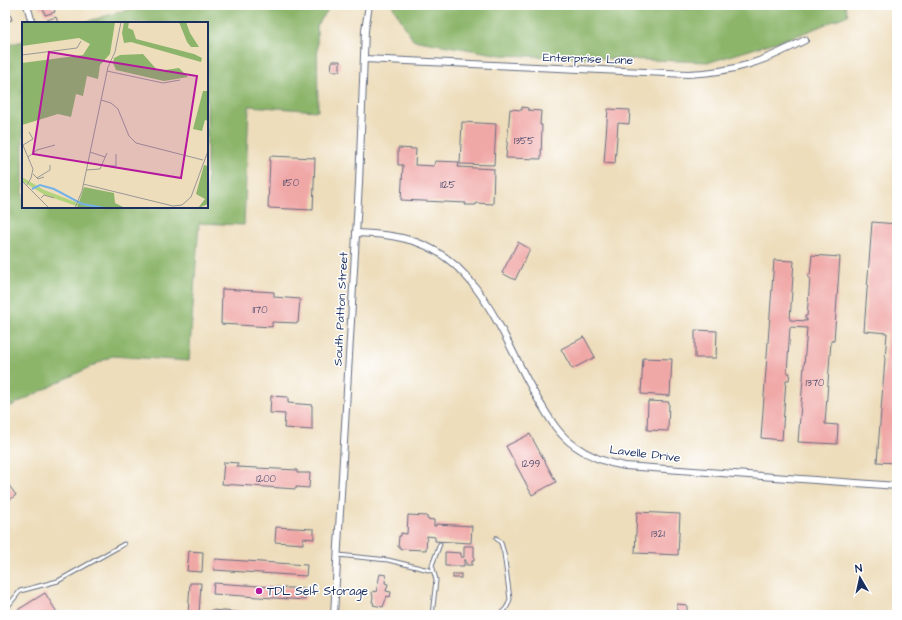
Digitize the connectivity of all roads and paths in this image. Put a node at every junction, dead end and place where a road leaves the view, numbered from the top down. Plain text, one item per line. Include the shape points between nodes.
1 (27, 5) edge
2 (369, 5) edge
3 (32, 22) edge
4 (805, 40) dead end
5 (364, 59) junction
6 (356, 234) junction
7 (897, 486) edge
8 (496, 538) dead end
9 (124, 544) dead end
10 (440, 544) dead end
11 (338, 555) junction
12 (433, 571) junction
13 (5, 610) edge
14 (334, 615) edge
15 (432, 615) edge
16 (498, 615) edge

1 - 3 street
2 - 5 street, South Patton Street
4 - 5 street, Enterprise Lane via 778,54 743,67 705,73
5 - 6 street, South Patton Street
6 - 7 street, Lavelle Drive via 385,234 417,242 462,270 487,303 554,424 568,441 586,454 625,466
6 - 11 street, South Patton Street
8 - 16 lane via 501,543 504,553 510,599 508,606
9 - 13 lane via 58,581 20,591
10 - 12 lane via 432,565
11 - 12 lane via 388,560
11 - 14 street, South Patton Street
12 - 15 lane via 436,580

